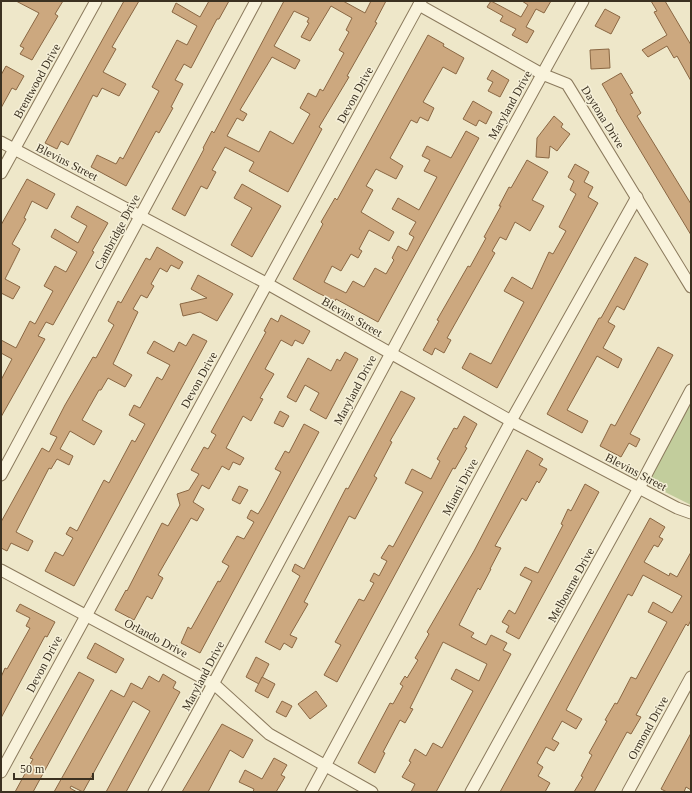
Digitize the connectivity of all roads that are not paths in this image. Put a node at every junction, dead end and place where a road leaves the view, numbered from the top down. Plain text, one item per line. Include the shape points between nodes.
1 (96, 1) edge
2 (256, 1) edge
3 (583, 1) edge
4 (420, 3) edge
5 (542, 74) junction
6 (1, 142) edge
7 (14, 149) junction
8 (1, 173) edge
9 (637, 198) junction
10 (141, 215) junction
11 (266, 283) junction
12 (691, 287) edge
13 (390, 353) junction
14 (691, 390) edge
15 (511, 421) junction
16 (1, 475) edge
17 (639, 488) junction
18 (691, 513) edge
19 (1, 570) edge
20 (85, 615) junction
21 (691, 677) edge
22 (214, 684) junction
23 (325, 767) junction
24 (1, 772) edge
25 (154, 792) edge
26 (311, 792) edge
27 (372, 792) edge
28 (471, 792) edge
29 (628, 792) edge

1 - 7 street, Brentwood Drive
2 - 10 street, Cambridge Drive
3 - 5 street, Maryland Drive
4 - 5 street, Daytona Drive
4 - 11 street, Devon Drive
5 - 9 street, Daytona Drive via 567,84
5 - 13 street, Maryland Drive
6 - 7 street, Blevins Street
7 - 8 street, Brentwood Drive
7 - 10 street, Blevins Street
9 - 12 street, Daytona Drive
9 - 15 street, Miami Drive
10 - 11 street, Blevins Street
10 - 16 street, Cambridge Drive
11 - 13 street, Blevins Street
11 - 20 street, Devon Drive
13 - 15 street, Blevins Street
13 - 22 street, Maryland Drive
14 - 17 street, Melbourne Drive
15 - 17 street, Blevins Street
15 - 23 street, Miami Drive
17 - 18 street, Blevins Street
17 - 28 street, Melbourne Drive
19 - 20 street, Orlando Drive
20 - 22 street, Orlando Drive
20 - 24 street, Devon Drive
21 - 29 street, Ormond Drive
22 - 23 street, Orlando Drive via 269,734
22 - 25 street, Maryland Drive
23 - 26 street, Miami Drive
23 - 27 street, Orlando Drive

